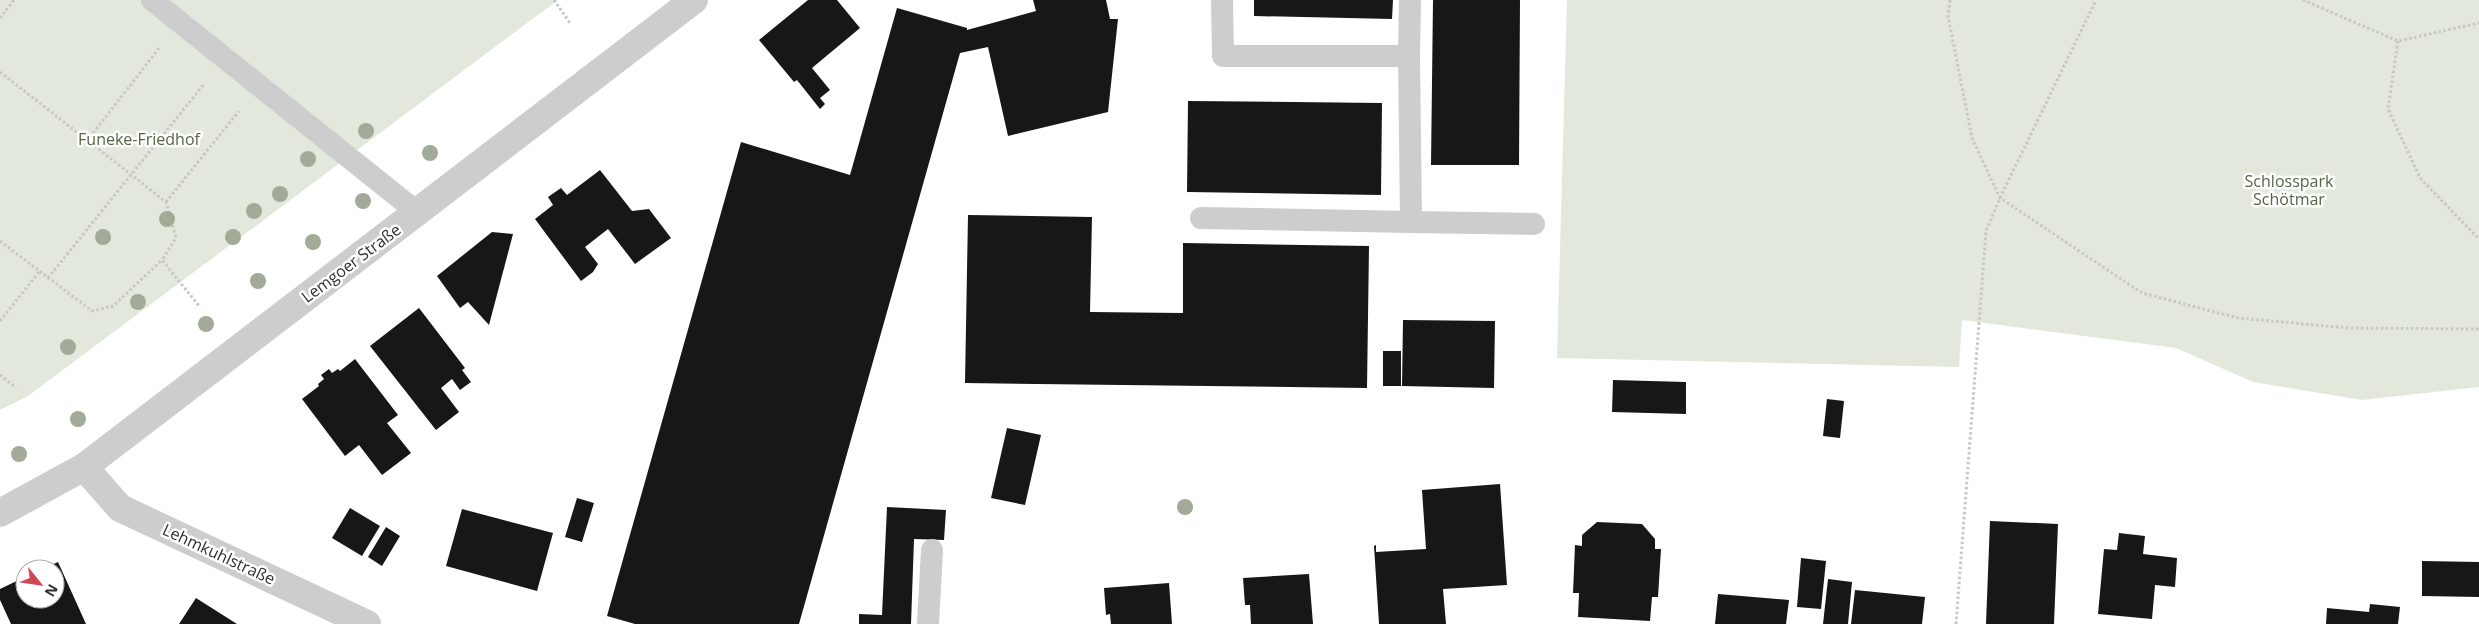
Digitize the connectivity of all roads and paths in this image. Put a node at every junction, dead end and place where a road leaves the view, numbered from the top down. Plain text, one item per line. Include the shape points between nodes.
1 (14, 0) edge
2 (152, 0) edge
3 (554, 0) edge
4 (694, 0) edge
5 (1222, 0) edge
6 (1410, 0) edge
7 (1950, 0) edge
8 (2096, 0) edge
9 (2303, 0) edge
10 (0, 18) edge
11 (179, 22) junction
12 (570, 23) dead end
13 (2479, 23) edge
14 (2398, 40) junction
15 (1409, 56) junction
16 (224, 58) junction
17 (0, 72) edge
18 (259, 86) junction
19 (87, 141) junction
20 (130, 176) junction
21 (2000, 198) junction
22 (166, 202) junction
23 (417, 212) junction
24 (1201, 218) dead end
25 (1411, 222) junction
26 (1534, 224) dead end
27 (2479, 239) edge
28 (0, 241) edge
29 (162, 260) junction
30 (39, 272) junction
31 (48, 278) junction
32 (200, 307) dead end
33 (0, 321) edge
34 (2479, 329) edge
35 (0, 375) edge
36 (16, 388) dead end
37 (84, 467) junction
38 (0, 513) edge
39 (932, 550) dead end
40 (367, 624) edge
41 (928, 624) edge
42 (1956, 624) edge

1 - 10 path
2 - 11 lane
3 - 12 path
4 - 23 street, Lemgoer Straße
5 - 15 lane via 1223,56
6 - 15 lane
7 - 21 path via 1948,16 1972,138
8 - 21 path
9 - 14 path
11 - 16 lane
11 - 19 path
13 - 14 path
14 - 27 path via 2388,109 2420,178
15 - 25 lane
16 - 18 lane
16 - 20 path
17 - 19 path
18 - 22 path
18 - 23 lane
19 - 20 path
20 - 22 path
20 - 31 path
21 - 34 path via 2142,293 2238,318 2349,328
21 - 42 path via 1986,231
22 - 29 path via 176,238
23 - 37 street, Lemgoer Straße
24 - 25 lane
25 - 26 lane
28 - 30 path
29 - 31 path via 113,306 92,311
29 - 32 path
30 - 31 path
30 - 33 path
35 - 36 path
37 - 38 street, Lemgoer Straße
37 - 40 street, Lehmkuhlstraße via 120,508
39 - 41 lane

